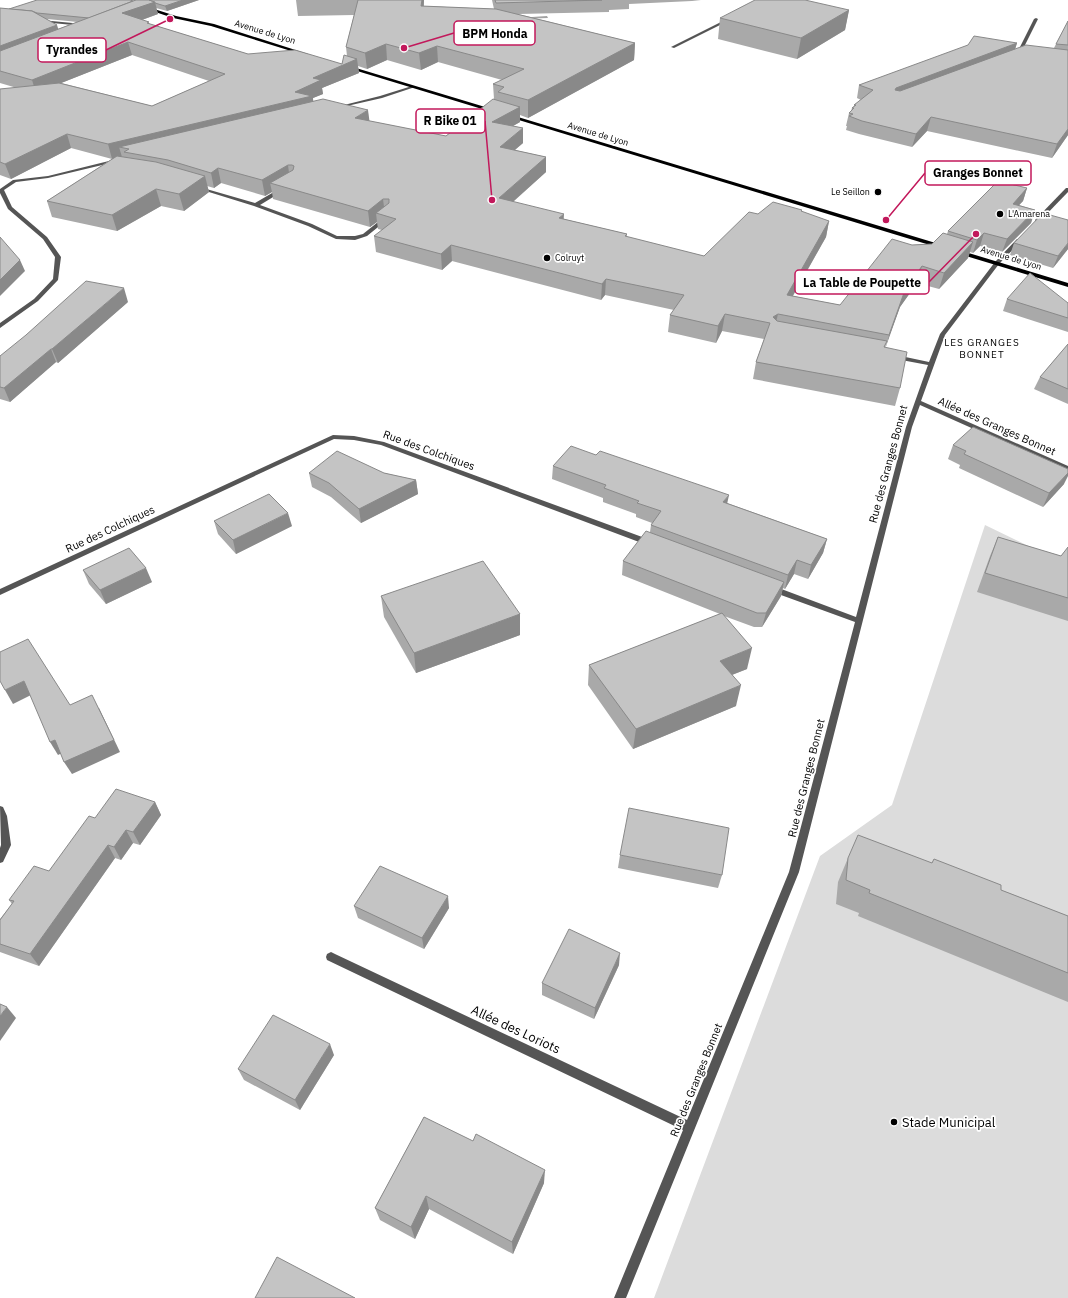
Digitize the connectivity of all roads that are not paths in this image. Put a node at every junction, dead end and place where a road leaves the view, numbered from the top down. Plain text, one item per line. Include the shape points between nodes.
1 (122, 0) edge
2 (145, 8) junction
3 (138, 10) edge
4 (730, 19) edge
5 (1036, 19) dead end
6 (90, 26) edge
7 (50, 28) edge
8 (673, 48) dead end
9 (309, 54) edge
10 (1019, 56) edge
11 (339, 64) edge
12 (413, 87) junction
13 (335, 108) edge
14 (125, 158) edge
15 (102, 163) junction
16 (112, 167) edge
17 (191, 185) edge
18 (286, 186) edge
19 (1068, 189) edge
20 (256, 205) junction
21 (388, 217) edge
22 (1031, 228) edge
23 (1026, 233) edge
24 (997, 263) junction
25 (1068, 285) edge
26 (0, 326) edge
27 (886, 355) edge
28 (931, 364) junction
29 (918, 402) junction
30 (1068, 469) edge
31 (655, 545) edge
32 (766, 586) edge
33 (0, 592) edge
34 (859, 621) junction
35 (0, 810) edge
36 (0, 859) edge
37 (331, 957) dead end
38 (690, 1127) junction
39 (620, 1298) edge

1 - 2 main road, Avenue de Lyon
2 - 3 street
2 - 9 main road, Avenue de Lyon
4 - 8 street
5 - 10 street via 1021,49 1028,54
6 - 7 street via 38,21
11 - 12 main road, Avenue de Lyon
12 - 13 street
12 - 24 main road, Avenue de Lyon
14 - 15 street
15 - 16 street
15 - 26 street via 48,177 15,181 1,190 10,208 45,238 58,257 56,279 36,300
17 - 20 street
18 - 20 street
19 - 22 street
20 - 21 street via 336,237 355,238 365,235
23 - 24 street, Rue des Granges Bonnet
24 - 25 main road, Avenue de Lyon
24 - 28 street, Rue des Granges Bonnet via 942,334
27 - 28 street
28 - 29 street, Rue des Granges Bonnet
29 - 30 street, Allée des Granges Bonnet
29 - 34 street, Rue des Granges Bonnet via 909,427
31 - 33 street, Rue des Colchiques via 382,443 333,437
32 - 34 street
34 - 38 street, Rue des Granges Bonnet via 794,872
35 - 36 street via 6,845
37 - 38 street, Allée des Loriots
38 - 39 street, Rue des Granges Bonnet

